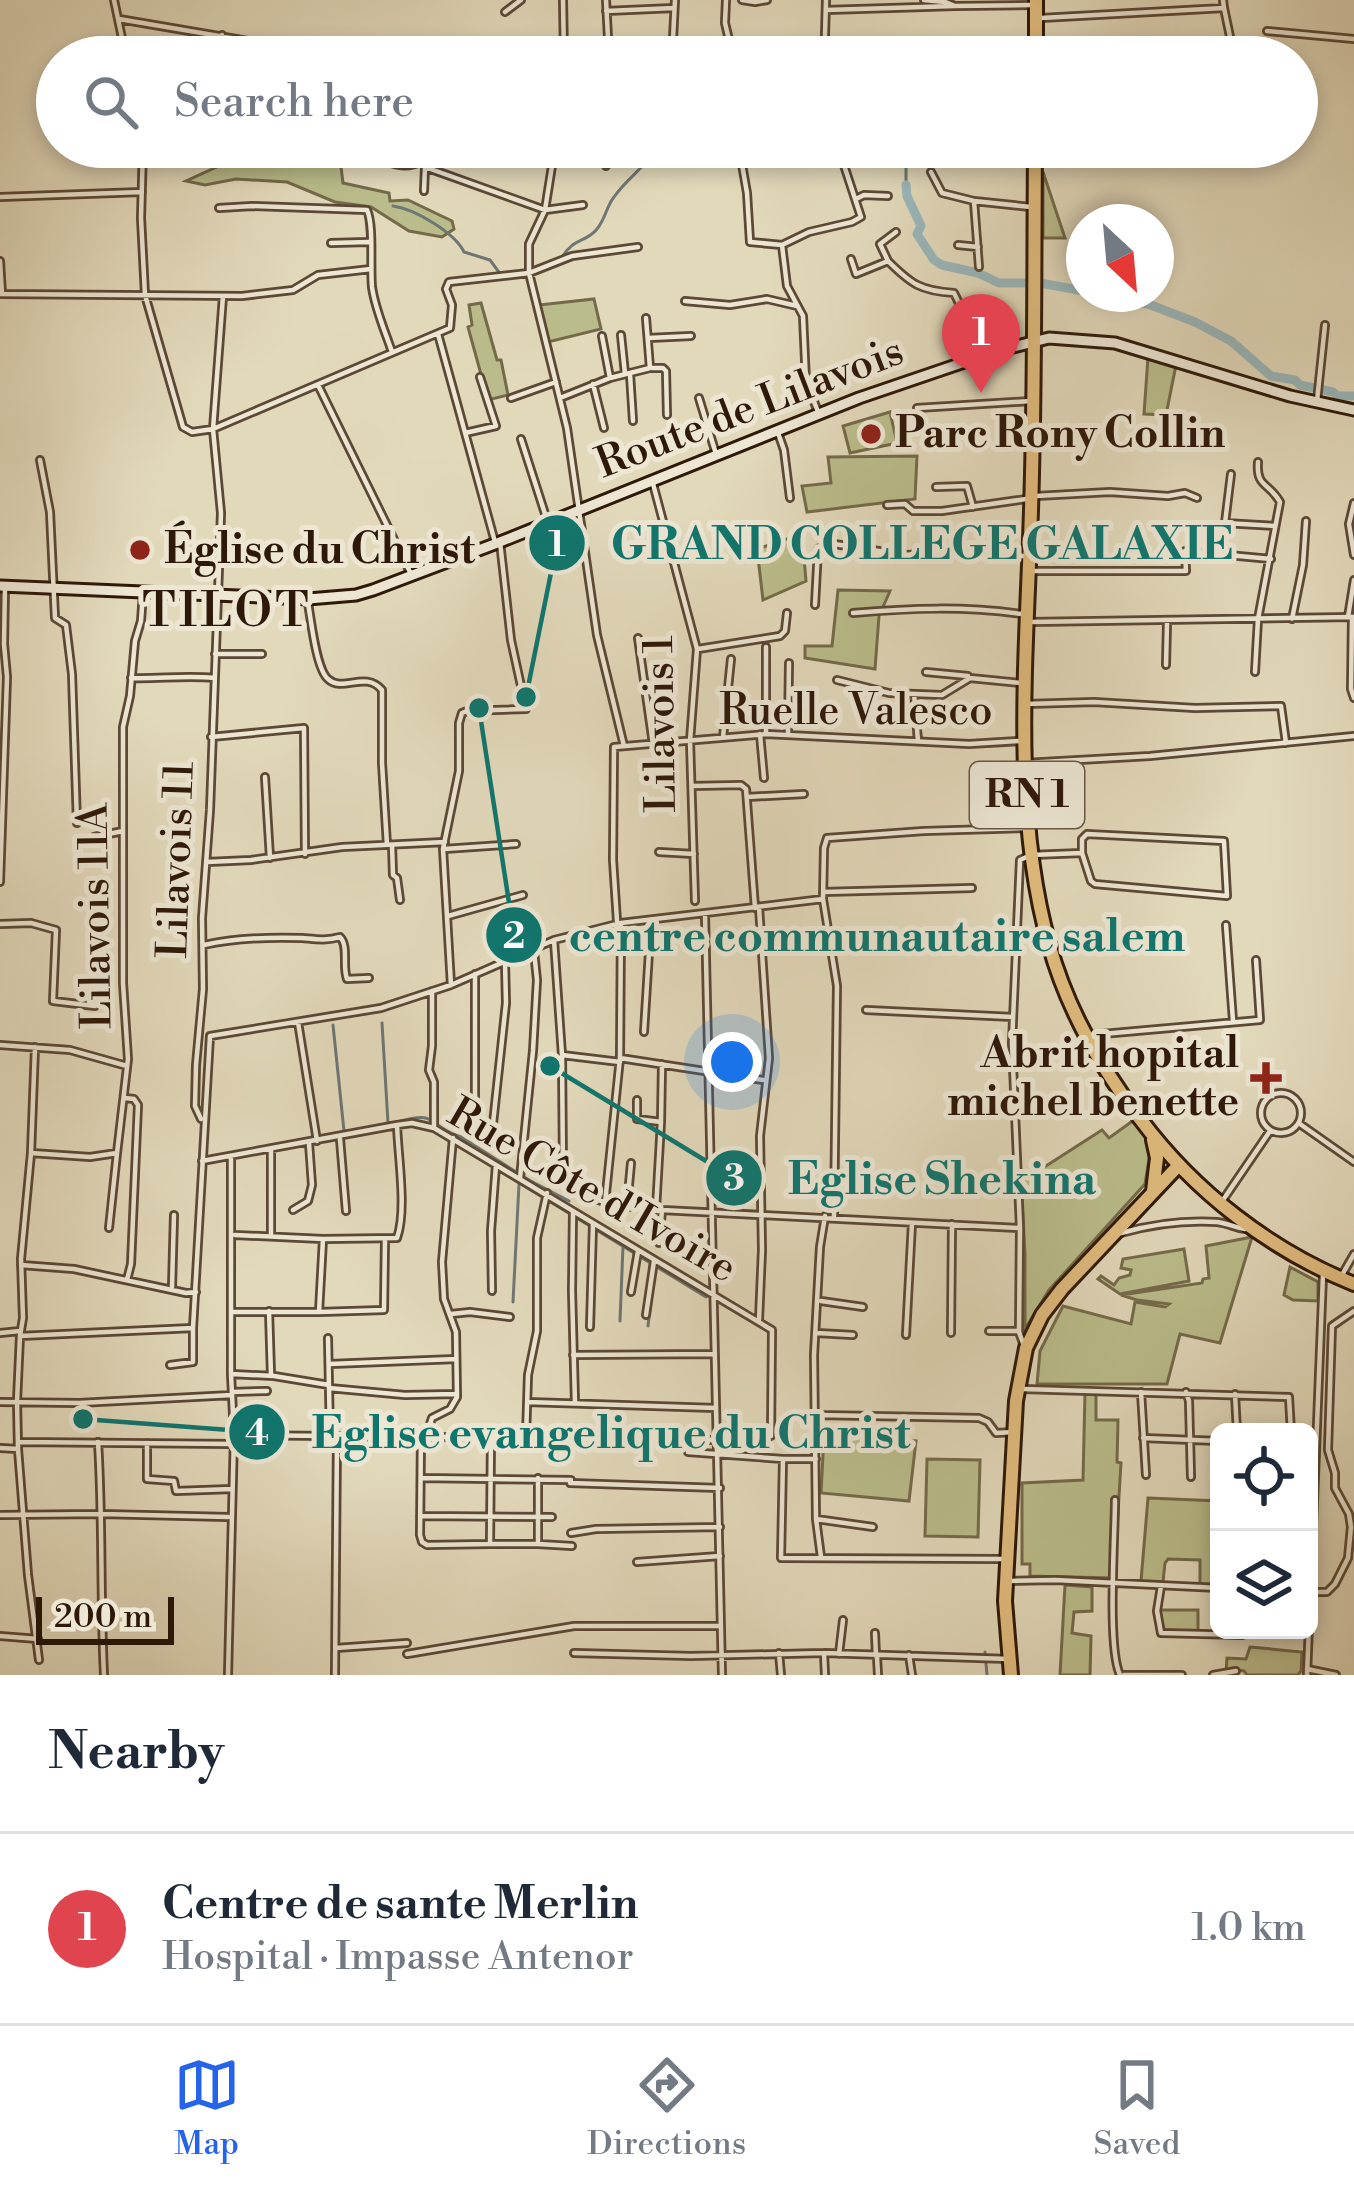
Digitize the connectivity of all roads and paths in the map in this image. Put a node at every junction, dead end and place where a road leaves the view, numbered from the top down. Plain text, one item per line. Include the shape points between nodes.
1 (114, 0) edge
2 (521, 0) edge
3 (563, 0) edge
4 (606, 0) edge
5 (726, 0) edge
6 (742, 0) edge
7 (766, 0) edge
8 (826, 0) edge
9 (924, 0) edge
10 (674, 4) edge
11 (1223, 4) edge
12 (955, 6) junction
13 (1036, 8) edge
14 (826, 10) junction
15 (505, 11) dead end
16 (606, 11) junction
17 (119, 19) junction
18 (1268, 31) dead end
19 (222, 35) joint
20 (825, 35) dead end
21 (122, 36) edge
22 (226, 36) edge
23 (564, 36) edge
24 (608, 36) edge
25 (673, 36) edge
26 (728, 36) edge
27 (1230, 36) edge
28 (1354, 39) edge
29 (143, 168) edge
30 (425, 168) edge
31 (435, 168) edge
32 (551, 168) edge
33 (743, 168) edge
34 (845, 168) edge
35 (1035, 168) edge
36 (932, 172) dead end
37 (424, 191) dead end
38 (142, 192) junction
39 (0, 196) edge
40 (888, 196) dead end
41 (856, 199) junction
42 (974, 201) junction
43 (583, 205) dead end
44 (1034, 207) junction
45 (219, 208) dead end
46 (545, 210) junction
47 (896, 232) dead end
48 (369, 242) junction
49 (332, 244) dead end
50 (782, 245) junction
51 (958, 245) dead end
52 (638, 247) dead end
53 (978, 248) junction
54 (851, 259) dead end
55 (0, 261) edge
56 (889, 261) junction
57 (979, 268) dead end
58 (371, 269) junction
59 (530, 273) junction
60 (1, 294) edge
61 (145, 295) junction
62 (223, 296) junction
63 (685, 301) dead end
64 (797, 306) junction
65 (646, 317) dead end
66 (1325, 325) dead end
67 (438, 334) junction
68 (622, 335) dead end
69 (692, 335) dead end
70 (602, 336) dead end
71 (648, 338) junction
72 (1033, 342) junction
73 (392, 352) junction
74 (985, 356) junction
75 (650, 368) junction
76 (627, 374) junction
77 (480, 377) dead end
78 (610, 378) junction
79 (556, 382) junction
80 (593, 384) junction
81 (318, 385) junction
82 (511, 398) dead end
83 (560, 398) junction
84 (699, 398) dead end
85 (1318, 398) junction
86 (1032, 401) junction
87 (916, 408) dead end
88 (1354, 410) edge
89 (818, 413) junction
90 (667, 415) dead end
91 (633, 421) dead end
92 (604, 428) dead end
93 (213, 429) junction
94 (777, 430) junction
95 (465, 433) junction
96 (520, 440) dead end
97 (716, 454) junction
98 (40, 460) dead end
99 (1258, 462) dead end
100 (1232, 475) dead end
101 (652, 480) junction
102 (936, 487) dead end
103 (790, 498) dead end
104 (1031, 498) junction
105 (1197, 498) dead end
106 (1354, 503) edge
107 (886, 505) dead end
108 (973, 507) junction
109 (579, 509) junction
110 (1306, 520) dead end
111 (548, 522) junction
112 (1275, 526) junction
113 (498, 543) junction
114 (1354, 555) edge
115 (1271, 559) junction
116 (1029, 564) junction
117 (412, 576) junction
118 (1354, 580) edge
119 (3, 586) edge
120 (54, 589) junction
121 (143, 593) junction
122 (218, 597) junction
123 (308, 599) junction
124 (815, 605) dead end
125 (787, 613) dead end
126 (854, 613) dead end
127 (1351, 617) edge
128 (1028, 618) junction
129 (1292, 619) junction
130 (1168, 620) junction
131 (1258, 620) junction
132 (638, 638) dead end
133 (766, 647) dead end
134 (697, 649) junction
135 (215, 654) junction
136 (262, 654) dead end
137 (731, 659) dead end
138 (789, 663) dead end
139 (1166, 665) dead end
140 (926, 672) dead end
141 (1255, 672) dead end
142 (214, 678) junction
143 (970, 678) junction
144 (131, 679) junction
145 (837, 680) dead end
146 (1027, 684) junction
147 (914, 694) junction
148 (1354, 698) edge
149 (1026, 704) junction
150 (763, 734) junction
151 (788, 734) junction
152 (1354, 736) edge
153 (211, 737) junction
154 (723, 737) junction
155 (1026, 740) junction
156 (918, 741) junction
157 (690, 742) junction
158 (1286, 742) junction
159 (653, 744) junction
160 (623, 746) junction
161 (1025, 764) junction
162 (265, 777) dead end
163 (764, 778) dead end
164 (692, 786) junction
165 (804, 794) dead end
166 (747, 796) junction
167 (77, 823) dead end
168 (1030, 828) junction
169 (123, 831) junction
170 (94, 837) dead end
171 (516, 844) dead end
172 (390, 845) junction
173 (444, 845) junction
174 (658, 852) dead end
175 (1082, 853) junction
176 (305, 854) junction
177 (694, 854) junction
178 (1031, 855) junction
179 (270, 858) junction
180 (207, 862) junction
181 (0, 882) edge
182 (972, 888) dead end
183 (524, 895) dead end
184 (823, 896) junction
185 (400, 900) dead end
186 (694, 901) dead end
187 (757, 907) junction
188 (705, 914) junction
189 (447, 916) junction
190 (652, 920) junction
191 (0, 924) edge
192 (619, 924) junction
193 (1226, 925) dead end
194 (831, 939) junction
195 (554, 940) junction
196 (204, 946) junction
197 (534, 949) junction
198 (1009, 950) junction
199 (1256, 960) dead end
200 (505, 962) junction
201 (475, 974) junction
202 (369, 978) dead end
203 (451, 985) junction
204 (432, 991) junction
205 (95, 1006) dead end
206 (866, 1010) dead end
207 (1013, 1017) junction
208 (298, 1022) junction
209 (1233, 1022) junction
210 (644, 1032) dead end
211 (199, 1036) junction
212 (210, 1036) junction
213 (1085, 1036) junction
214 (0, 1045) edge
215 (35, 1047) junction
216 (562, 1055) junction
217 (620, 1060) junction
218 (662, 1064) junction
219 (128, 1066) junction
220 (709, 1071) junction
221 (765, 1081) junction
222 (125, 1098) junction
223 (637, 1100) dead end
224 (661, 1121) junction
225 (1299, 1123) junction
226 (204, 1124) junction
227 (397, 1125) junction
228 (434, 1126) junction
229 (475, 1127) dead end
230 (1270, 1131) junction
231 (492, 1133) dead end
232 (340, 1137) junction
233 (453, 1138) junction
234 (1153, 1140) junction
235 (313, 1142) junction
236 (271, 1150) junction
237 (31, 1153) junction
238 (117, 1153) junction
239 (231, 1158) junction
240 (202, 1161) junction
241 (1354, 1162) edge
242 (496, 1163) junction
243 (631, 1163) dead end
244 (1178, 1166) junction
245 (520, 1178) junction
246 (1204, 1190) junction
247 (1152, 1192) junction
248 (548, 1193) junction
249 (1221, 1203) junction
250 (605, 1204) junction
251 (627, 1206) junction
252 (659, 1209) junction
253 (293, 1210) dead end
254 (346, 1211) dead end
255 (573, 1212) junction
256 (712, 1212) junction
257 (174, 1215) dead end
258 (760, 1215) junction
259 (825, 1216) junction
260 (834, 1217) junction
261 (912, 1222) junction
262 (592, 1224) junction
263 (952, 1225) junction
264 (1250, 1226) junction
265 (109, 1228) dead end
266 (1016, 1228) junction
267 (1116, 1231) junction
268 (232, 1234) junction
269 (271, 1235) junction
270 (323, 1239) junction
271 (385, 1240) junction
272 (659, 1244) dead end
273 (638, 1251) junction
274 (1354, 1254) edge
275 (654, 1261) junction
276 (21, 1265) junction
277 (1323, 1270) junction
278 (127, 1280) junction
279 (1347, 1281) edge
280 (172, 1290) junction
281 (492, 1291) dead end
282 (196, 1292) junction
283 (631, 1292) dead end
284 (715, 1297) junction
285 (819, 1301) junction
286 (863, 1307) dead end
287 (269, 1311) junction
288 (1354, 1311) edge
289 (233, 1312) junction
290 (320, 1312) junction
291 (450, 1314) junction
292 (646, 1315) dead end
293 (510, 1317) dead end
294 (758, 1323) junction
295 (590, 1327) dead end
296 (194, 1328) junction
297 (989, 1331) dead end
298 (1019, 1331) junction
299 (0, 1333) edge
300 (816, 1333) junction
301 (951, 1333) dead end
302 (20, 1334) junction
303 (854, 1335) dead end
304 (906, 1335) dead end
305 (328, 1338) dead end
306 (1026, 1348) junction
307 (573, 1354) junction
308 (715, 1354) junction
309 (456, 1359) junction
310 (330, 1364) junction
311 (170, 1365) dead end
312 (231, 1374) junction
313 (271, 1376) junction
314 (329, 1386) junction
315 (1017, 1388) junction
316 (267, 1391) dead end
317 (1141, 1392) junction
318 (1186, 1392) junction
319 (232, 1393) junction
320 (457, 1394) junction
321 (1235, 1394) junction
322 (17, 1401) junction
323 (0, 1402) edge
324 (526, 1402) junction
325 (575, 1403) junction
326 (716, 1408) junction
327 (817, 1415) junction
328 (1237, 1423) edge
329 (1291, 1423) edge
330 (1014, 1432) junction
331 (234, 1435) junction
332 (333, 1436) junction
333 (423, 1436) junction
334 (771, 1436) dead end
335 (491, 1437) junction
336 (526, 1437) junction
337 (1143, 1438) junction
338 (719, 1440) junction
339 (1189, 1440) junction
340 (1210, 1441) edge
341 (98, 1442) junction
342 (147, 1443) junction
343 (233, 1444) junction
344 (18, 1445) junction
345 (0, 1448) edge
346 (688, 1452) dead end
347 (719, 1456) junction
348 (816, 1459) junction
349 (783, 1460) junction
350 (1145, 1475) dead end
351 (1191, 1477) dead end
352 (421, 1478) junction
353 (538, 1478) junction
354 (491, 1479) junction
355 (720, 1488) junction
356 (232, 1490) junction
357 (1115, 1500) dead end
358 (25, 1514) junction
359 (102, 1514) junction
360 (0, 1515) edge
361 (420, 1516) junction
362 (490, 1516) junction
363 (231, 1517) junction
364 (538, 1517) junction
365 (552, 1517) dead end
366 (816, 1519) junction
367 (720, 1527) junction
368 (873, 1527) dead end
369 (1312, 1531) edge
370 (571, 1533) dead end
371 (490, 1544) junction
372 (538, 1544) junction
373 (572, 1546) dead end
374 (720, 1556) junction
375 (821, 1557) junction
376 (1007, 1559) junction
377 (637, 1562) dead end
378 (1006, 1581) junction
379 (1114, 1582) junction
380 (1161, 1586) junction
381 (1210, 1588) edge
382 (1318, 1593) edge
383 (842, 1620) dead end
384 (720, 1626) junction
385 (875, 1634) dead end
386 (1210, 1634) edge
387 (0, 1636) edge
388 (38, 1639) junction
389 (1308, 1639) edge
390 (407, 1643) dead end
391 (336, 1648) junction
392 (574, 1653) dead end
393 (779, 1653) junction
394 (824, 1653) junction
395 (407, 1654) dead end
396 (722, 1654) junction
397 (839, 1654) junction
398 (909, 1655) junction
399 (877, 1656) junction
400 (38, 1660) dead end
401 (1009, 1660) junction
402 (1236, 1670) dead end
403 (1307, 1672) edge
404 (104, 1675) edge
405 (228, 1675) edge
406 (335, 1675) edge
407 (722, 1675) edge
408 (781, 1675) edge
409 (825, 1675) edge
410 (878, 1675) edge
411 (912, 1675) edge
412 (1011, 1675) edge
413 (1122, 1675) edge
414 (1181, 1675) edge
415 (1213, 1675) edge
416 (1336, 1675) edge

1 - 17 street
2 - 15 street
3 - 23 street
4 - 16 street
5 - 26 street
6 - 7 street
8 - 14 street
9 - 12 street
10 - 16 street
10 - 25 street
11 - 13 street
11 - 27 street
12 - 13 street
12 - 14 street
14 - 20 street
16 - 24 street
17 - 19 street
17 - 21 street
18 - 28 street
19 - 22 street
29 - 38 street
30 - 37 street
31 - 46 street
32 - 46 street
33 - 50 street via 750,243
34 - 41 street
35 - 44 main road, RN 1
36 - 42 street via 942,193
38 - 39 street
38 - 61 street
40 - 41 street
41 - 50 street via 858,220
42 - 44 street
42 - 53 street
43 - 46 street
44 - 72 main road, RN 1
45 - 48 street via 362,208 371,218
46 - 59 street via 529,244
47 - 56 street via 880,244
48 - 49 street
48 - 58 street
50 - 64 street
51 - 53 street
52 - 59 street via 572,256
53 - 57 street
54 - 56 street via 856,274
55 - 60 street
56 - 74 street via 918,286 955,292
58 - 62 street via 318,275 283,292
58 - 73 street
59 - 67 street via 449,282 452,327
59 - 79 street
60 - 61 street
61 - 62 street
61 - 93 street via 183,427
62 - 93 street, Lilavois 11
63 - 64 street
64 - 89 street
65 - 71 street
66 - 85 street
67 - 73 street
67 - 95 street
68 - 76 street
69 - 71 street
70 - 78 street
71 - 75 street
72 - 74 main road, Route de Lilavois
72 - 85 main road, Route de Lilavois via 1115,343
72 - 86 main road, RN 1
73 - 81 street
74 - 89 main road, Route de Lilavois
75 - 76 street
75 - 90 street via 666,371
76 - 78 street
76 - 91 street
77 - 95 street via 496,426
78 - 80 street
79 - 82 street
79 - 83 street
80 - 83 street
80 - 92 street
81 - 93 street
81 - 117 street
83 - 109 street
84 - 97 street
85 - 88 main road, Route de Lilavois
86 - 87 street
86 - 104 main road, RN 1
89 - 94 main road, Route de Lilavois
93 - 122 street, Lilavois 11
94 - 97 main road, Route de Lilavois
94 - 103 street
95 - 113 street
96 - 111 street
97 - 101 main road, Route de Lilavois
98 - 120 street
99 - 112 street via 1260,482 1280,502
100 - 112 street via 1226,523
101 - 109 main road, Route de Lilavois
101 - 134 street, Lilavois 1
102 - 108 street via 968,485
104 - 105 street
104 - 108 street
104 - 116 main road, RN 1
106 - 114 street
107 - 108 street via 907,504 914,512
109 - 111 main road, Route de Lilavois
109 - 160 street
110 - 129 street
111 - 113 main road, Route de Lilavois
112 - 115 street
113 - 117 main road, Route de Lilavois
113 - 173 street via 526,710 462,713
115 - 116 street via 1185,551 1186,571
115 - 131 street
116 - 124 street via 995,552 904,555 828,543 820,546
116 - 128 main road, RN 1
117 - 123 main road, Route de Lilavois via 356,595
118 - 127 street
119 - 120 main road, Route de Lilavois
119 - 181 street
120 - 121 main road, Route de Lilavois
120 - 167 street via 55,618 68,635
121 - 122 main road, Route de Lilavois
121 - 144 street, Lilavois 11A
122 - 123 main road, Route de Lilavois
122 - 135 street, Lilavois 11
123 - 172 street via 326,678 371,680 382,690
125 - 134 street via 780,636
126 - 128 street via 984,609
127 - 129 street
127 - 148 street
128 - 130 street
128 - 146 main road, RN 1
129 - 131 street
130 - 131 street
130 - 139 street
131 - 141 street
132 - 159 street
133 - 150 street
134 - 157 street, Lilavois 1
135 - 136 street
135 - 142 street, Lilavois 11
137 - 154 street
138 - 151 street
140 - 143 street
142 - 144 street
142 - 153 street, Lilavois 11
143 - 146 street
143 - 147 street via 942,695
144 - 169 street, Lilavois 11A
145 - 147 street
146 - 149 main road, RN 1
147 - 156 street
149 - 155 main road, RN 1
149 - 158 street via 1281,706
150 - 151 street, Ruelle Valesco
150 - 154 street, Ruelle Valesco
150 - 163 street
151 - 156 street, Ruelle Valesco
152 - 158 street
153 - 176 street via 304,728
153 - 180 street, Lilavois 11
154 - 157 street, Ruelle Valesco
155 - 156 street, Ruelle Valesco
155 - 161 main road, RN 1
157 - 159 street, Ruelle Valesco
157 - 164 street, Lilavois 1
158 - 161 street
159 - 160 street, Ruelle Valesco
160 - 192 street, Ruelle Valesco via 614,747
161 - 168 main road, RN 1
162 - 179 street
164 - 166 street via 741,785
164 - 177 street, Lilavois 1
165 - 166 street
166 - 187 street
168 - 178 main road, RN 1
168 - 184 street via 826,838
169 - 170 street
169 - 219 street, Lilavois 11A
171 - 173 street
172 - 173 street
172 - 176 street
172 - 185 street
173 - 189 street
174 - 177 street
175 - 175 street via 1095,884 1227,896 1223,841 1088,834
175 - 178 street
176 - 179 street
177 - 186 street, Lilavois 1
178 - 198 street via 1019,860
178 - 213 main road, RN 1 via 1050,948
179 - 180 street
180 - 196 street, Lilavois 11
182 - 184 street
183 - 189 street
184 - 187 street
184 - 194 street
187 - 188 street
187 - 221 street via 770,1058
188 - 190 street
188 - 220 street
189 - 203 street
190 - 192 street
190 - 210 street
191 - 205 street via 56,931 53,1001
192 - 195 street
192 - 217 street
193 - 209 street
194 - 198 street
194 - 260 street
195 - 197 street
195 - 216 street
196 - 202 street via 340,937 347,979
196 - 211 street, Lilavois 11
197 - 200 street
197 - 245 street
198 - 207 street
199 - 209 street via 1260,1020
200 - 201 street
200 - 231 street
201 - 203 street
201 - 229 street
203 - 204 street
204 - 208 street
204 - 228 street
206 - 207 street
207 - 266 street
208 - 212 street
208 - 235 street
209 - 213 street
211 - 212 street
211 - 226 street, Lilavois 11 via 196,1106
212 - 226 street
213 - 234 main road, RN 1
214 - 215 street
215 - 219 street
215 - 237 street
216 - 217 street
216 - 250 street via 563,1170
217 - 218 street
217 - 250 street
218 - 220 street
218 - 224 street
219 - 222 street, Lilavois 11A
220 - 221 street
220 - 256 street
221 - 258 street
222 - 238 street, Lilavois 11A
222 - 278 street via 137,1102
223 - 224 street via 638,1120
224 - 252 street
225 - 230 street via 1289,1132
225 - 230 street via 1295,1098 1276,1094 1261,1107
225 - 241 street
226 - 240 street
227 - 228 street, Rue Côte d'Ivoire
227 - 232 street, Rue Côte d'Ivoire
227 - 271 street via 400,1233
228 - 233 street, Rue Côte d'Ivoire
230 - 249 street
232 - 235 street, Rue Côte d'Ivoire
232 - 254 street
233 - 242 street, Rue Côte d'Ivoire
233 - 291 street via 442,1262
234 - 244 main road, RN 1
234 - 247 main road
235 - 236 street, Rue Côte d'Ivoire
235 - 253 street via 308,1201
236 - 239 street, Rue Côte d'Ivoire
236 - 269 street
237 - 238 street
237 - 276 street
238 - 265 street, Lilavois 11A
239 - 240 street, Rue Côte d'Ivoire
239 - 268 street
240 - 282 street
242 - 245 street, Rue Côte d'Ivoire
242 - 281 street
243 - 251 street
244 - 246 main road, RN 1
244 - 247 main road
245 - 248 street, Rue Côte d'Ivoire
246 - 247 main road via 1173,1182
246 - 249 main road, RN 1
247 - 267 main road
248 - 255 street, Rue Côte d'Ivoire
248 - 324 street via 537,1238 537,1331
249 - 264 main road, RN 1
250 - 251 street
251 - 252 street
252 - 256 street
252 - 272 street
255 - 262 street, Rue Côte d'Ivoire
255 - 307 street
256 - 258 street
256 - 284 street
257 - 280 street
258 - 259 street
258 - 294 street
259 - 260 street
259 - 285 street
260 - 261 street
261 - 263 street
261 - 304 street
262 - 273 street, Rue Côte d'Ivoire
262 - 295 street
263 - 266 street
263 - 301 street
264 - 267 street via 1192,1220
264 - 277 main road, RN 1
266 - 298 street
267 - 306 main road via 1042,1315
268 - 269 street
268 - 289 street
269 - 270 street
270 - 271 street
270 - 290 street
271 - 290 street via 384,1310
273 - 275 street, Rue Côte d'Ivoire
273 - 283 street
274 - 279 street
275 - 284 street, Rue Côte d'Ivoire
275 - 292 street
276 - 278 street
276 - 302 street
277 - 279 main road, RN 1
277 - 369 street
278 - 280 street
280 - 282 street
282 - 296 street
284 - 294 street, Rue Côte d'Ivoire
284 - 308 street
285 - 286 street
285 - 300 street
287 - 289 street
287 - 290 street
287 - 313 street
288 - 382 street via 1332,1326 1328,1386 1328,1450 1350,1521 1348,1558 1335,1584
289 - 312 street
291 - 293 street
291 - 309 street
294 - 334 street, Rue Côte d'Ivoire via 772,1330
296 - 302 street
296 - 311 street via 193,1362
297 - 298 street
298 - 306 street
299 - 302 street
300 - 303 street
300 - 327 street
302 - 322 street
305 - 310 street
306 - 315 main road
307 - 308 street
307 - 325 street
308 - 326 street
309 - 310 street
309 - 320 street
310 - 314 street
312 - 313 street
312 - 319 street
313 - 314 street
314 - 320 street
314 - 332 street
315 - 317 street
315 - 330 main road
316 - 319 street
317 - 318 street
317 - 337 street
318 - 321 street
318 - 339 street
319 - 322 street
319 - 331 street
320 - 333 street
321 - 328 street
321 - 329 street via 1290,1397
322 - 323 street
322 - 344 street
324 - 325 street
324 - 336 street
325 - 326 street
326 - 338 street
327 - 330 street via 980,1418 996,1432
327 - 348 street
330 - 376 main road
331 - 332 street
331 - 343 street
332 - 333 street
332 - 391 street
333 - 335 street
333 - 352 street
335 - 336 street
335 - 354 street
336 - 338 street
337 - 339 street
337 - 350 street
338 - 347 street
339 - 340 street
339 - 351 street
341 - 342 street
341 - 344 street
341 - 359 street
342 - 343 street
342 - 356 street via 147,1479 174,1481 176,1492
343 - 356 street
344 - 345 street
344 - 358 street
346 - 347 street
347 - 349 street
347 - 355 street
348 - 349 street
348 - 366 street
349 - 375 street via 781,1558
352 - 354 street
352 - 361 street
353 - 354 street
353 - 355 street
353 - 364 street
354 - 362 street
355 - 367 street
356 - 363 street
357 - 379 street
358 - 359 street
358 - 360 street
358 - 388 street
359 - 363 street
359 - 404 street
361 - 362 street
361 - 371 street via 423,1544
362 - 364 street
362 - 371 street
363 - 405 street
364 - 365 street
364 - 372 street
366 - 368 street
366 - 375 street
367 - 370 street
367 - 374 street
371 - 372 street
372 - 373 street
374 - 377 street
374 - 384 street
375 - 376 street
376 - 378 main road
378 - 379 street
378 - 401 main road
379 - 380 street
379 - 413 street
380 - 381 street
380 - 386 street via 1161,1633
383 - 397 street
384 - 395 street via 574,1626
384 - 396 street
385 - 399 street
387 - 388 street
388 - 400 street
389 - 403 street
390 - 391 street
391 - 406 street
392 - 396 street
393 - 394 street
393 - 396 street
393 - 408 street
394 - 397 street
394 - 409 street
396 - 407 street
397 - 399 street
398 - 399 street
398 - 401 street
398 - 411 street
399 - 410 street
401 - 412 main road
402 - 415 street
403 - 416 street
413 - 414 street

